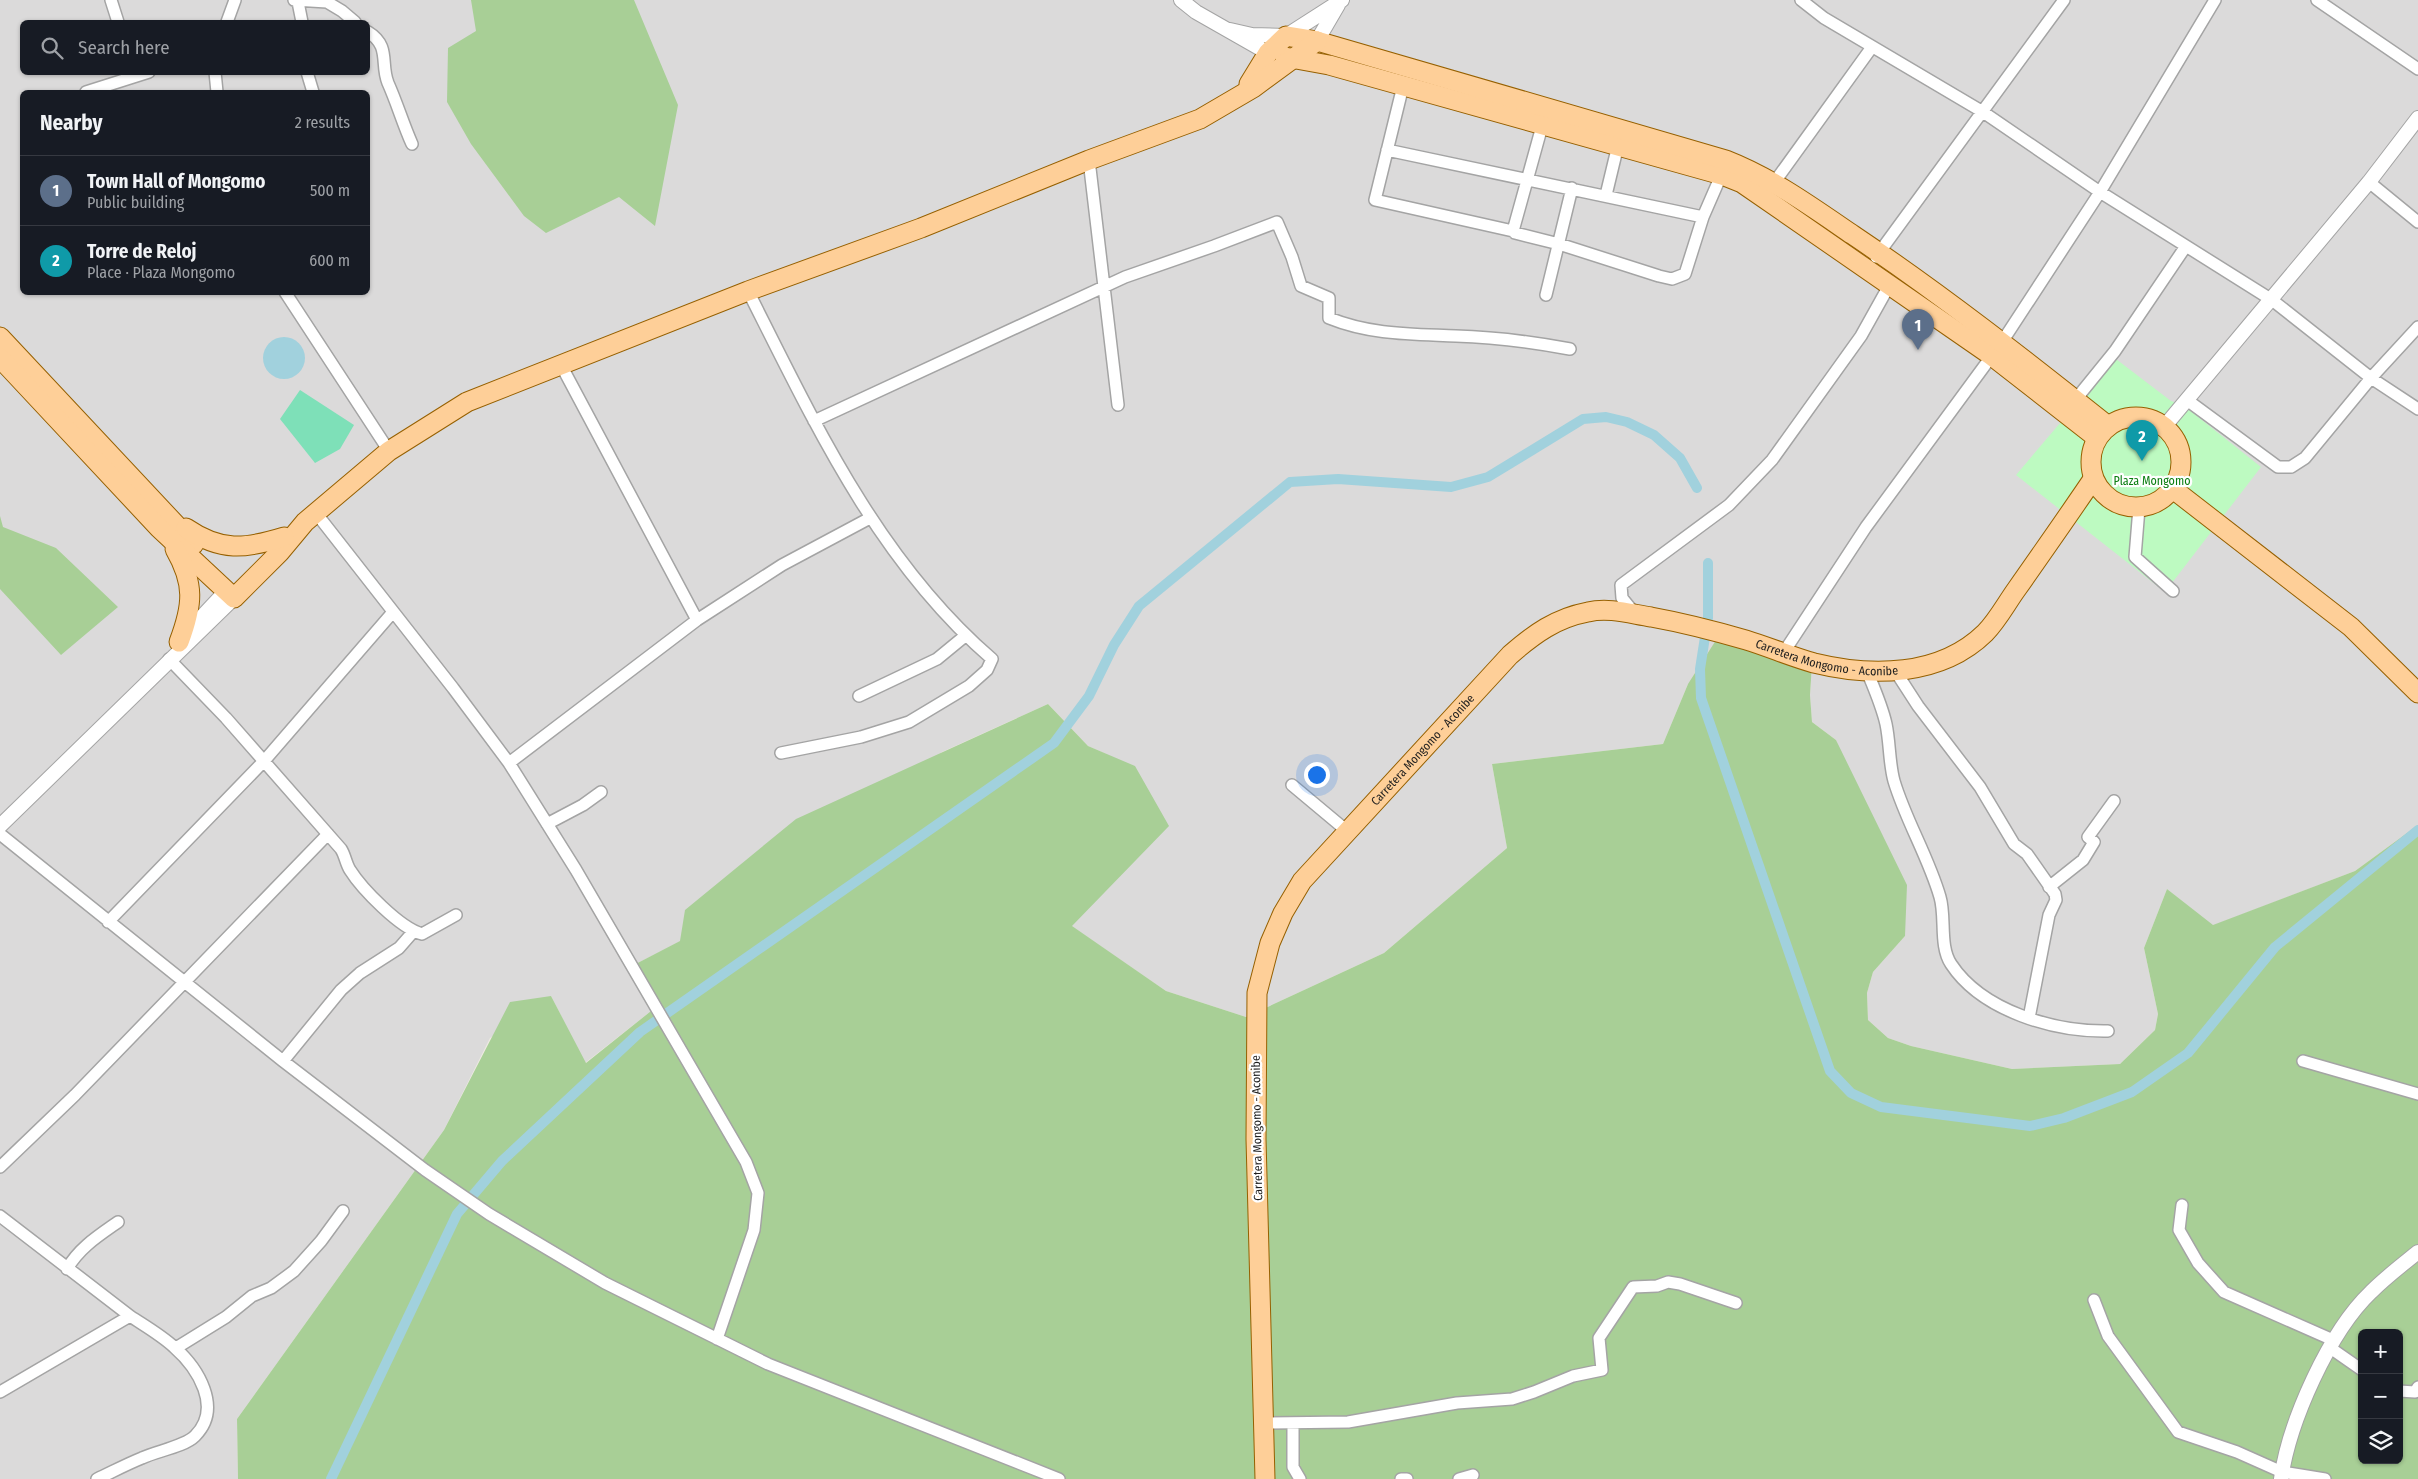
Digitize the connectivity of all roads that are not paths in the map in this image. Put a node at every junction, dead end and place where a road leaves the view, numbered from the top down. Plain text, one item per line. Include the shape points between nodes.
1 (111, 0) edge
2 (234, 0) edge
3 (1180, 0) edge
4 (1342, 0) edge
5 (1801, 0) edge
6 (2064, 0) edge
7 (2215, 0) edge
8 (2317, 0) edge
9 (296, 1) edge
10 (117, 20) edge
11 (228, 20) edge
12 (301, 20) edge
13 (353, 20) edge
14 (1230, 30) junction
15 (370, 33) edge
16 (1286, 36) junction
17 (1317, 41) junction
18 (1872, 47) junction
19 (1268, 53) junction
20 (1293, 59) junction
21 (2418, 70) edge
22 (141, 75) edge
23 (215, 75) edge
24 (308, 75) edge
25 (1402, 86) junction
26 (118, 88) edge
27 (102, 90) edge
28 (217, 90) edge
29 (312, 90) edge
30 (1234, 100) junction
31 (1548, 107) junction
32 (1982, 112) junction
33 (2418, 118) edge
34 (1542, 126) junction
35 (1620, 138) junction
36 (412, 144) dead end
37 (1387, 150) junction
38 (1089, 160) junction
39 (1724, 167) junction
40 (1527, 178) junction
41 (2369, 182) junction
42 (1572, 188) junction
43 (1769, 190) junction
44 (2100, 192) junction
45 (1606, 195) junction
46 (1704, 217) junction
47 (2418, 222) edge
48 (1513, 231) junction
49 (1559, 244) junction
50 (2186, 246) junction
51 (1879, 252) junction
52 (1868, 268) junction
53 (1890, 284) junction
54 (1105, 286) junction
55 (748, 291) junction
56 (287, 295) edge
57 (1546, 295) dead end
58 (2272, 300) junction
59 (2418, 327) edge
60 (0, 337) edge
61 (1570, 349) dead end
62 (1997, 349) junction
63 (0, 358) edge
64 (561, 364) junction
65 (2372, 378) junction
66 (2187, 400) junction
67 (1118, 405) dead end
68 (2070, 406) junction
69 (2418, 409) edge
70 (814, 421) junction
71 (2164, 427) junction
72 (2103, 432) junction
73 (389, 451) junction
74 (2098, 486) junction
75 (2173, 489) junction
76 (2139, 508) junction
77 (310, 518) junction
78 (870, 518) junction
79 (164, 522) junction
80 (284, 537) junction
81 (2173, 591) dead end
82 (233, 592) junction
83 (393, 612) junction
84 (1635, 614) junction
85 (697, 620) junction
86 (965, 636) junction
87 (179, 642) junction
88 (1784, 652) junction
89 (169, 659) junction
90 (1867, 671) junction
91 (1896, 672) junction
92 (2418, 693) edge
93 (859, 696) dead end
94 (781, 753) dead end
95 (264, 761) junction
96 (509, 762) junction
97 (1292, 785) dead end
98 (601, 792) dead end
99 (2114, 801) dead end
100 (547, 824) junction
101 (0, 826) edge
102 (1347, 831) junction
103 (0, 834) edge
104 (328, 834) junction
105 (2049, 887) junction
106 (456, 915) dead end
107 (108, 922) junction
108 (413, 932) junction
109 (184, 980) junction
110 (2029, 1018) junction
111 (2108, 1031) dead end
112 (283, 1061) junction
113 (2303, 1062) dead end
114 (2418, 1094) edge
115 (0, 1167) edge
116 (2182, 1205) dead end
117 (342, 1211) dead end
118 (0, 1216) edge
119 (118, 1222) dead end
120 (2418, 1252) edge
121 (68, 1269) junction
122 (2094, 1300) dead end
123 (1736, 1303) dead end
124 (130, 1316) junction
125 (717, 1339) junction
126 (2331, 1344) junction
127 (176, 1348) junction
128 (2358, 1367) edge
129 (2418, 1387) edge
130 (2403, 1391) edge
131 (0, 1392) edge
132 (1264, 1423) junction
133 (1293, 1423) junction
134 (1472, 1475) dead end
135 (2282, 1475) edge
136 (97, 1479) edge
137 (1059, 1479) edge
138 (1265, 1479) edge
139 (1300, 1479) edge
140 (1401, 1479) edge
141 (1407, 1479) edge
142 (1459, 1479) edge
143 (2325, 1479) edge

1 - 10 street
2 - 11 street
3 - 14 street
4 - 16 street
4 - 17 street
5 - 18 street
6 - 32 street
7 - 44 street
8 - 21 street
9 - 12 street
9 - 13 street via 327,2
14 - 16 street via 1252,35
14 - 19 street
15 - 36 street via 375,36 386,60 388,82
16 - 17 main road
16 - 19 main road
17 - 20 main road
17 - 31 main road
18 - 32 street
18 - 43 street
19 - 20 main road
19 - 30 main road via 1253,79
20 - 25 main road via 1329,65
20 - 30 main road
22 - 26 street
23 - 28 street
24 - 29 street
25 - 34 main road
25 - 37 street
26 - 27 street
30 - 38 main road via 1200,119
31 - 34 street
31 - 35 main road
32 - 44 street
32 - 51 street
33 - 41 street
34 - 35 main road
34 - 40 street
35 - 39 main road
35 - 45 street
37 - 40 street
37 - 48 street via 1375,200
38 - 54 street
38 - 55 main road via 920,228
39 - 43 main road via 1742,183
39 - 46 street
40 - 42 street
40 - 48 street
41 - 47 street
41 - 58 street
42 - 45 street
42 - 49 street
43 - 51 main road
43 - 52 main road
44 - 50 street
44 - 62 street
45 - 46 street
46 - 49 street via 1685,274 1672,278
48 - 49 street
49 - 57 street
50 - 58 street
50 - 68 street via 2115,351
51 - 52 street
51 - 62 main road
52 - 53 main road
53 - 62 main road
53 - 84 street via 1860,336 1772,460 1729,505 1620,584 1622,598
54 - 61 street via 1277,222 1301,286 1329,298 1329,318 1347,325 1404,335 1526,340
54 - 67 street
54 - 70 street
55 - 64 main road
55 - 70 street
56 - 73 street
58 - 65 street
58 - 66 street
59 - 65 street
60 - 79 main road
62 - 68 main road
62 - 88 street via 1866,527
63 - 79 main road
64 - 73 main road via 468,402
64 - 85 street
65 - 66 street via 2305,458 2291,467 2278,467
65 - 69 street
66 - 71 street
68 - 72 main road
70 - 78 street
71 - 72 main road via 2154,420 2131,417
71 - 75 main road via 2174,437 2181,456 2179,477
72 - 74 main road via 2090,458
73 - 77 main road
74 - 76 main road via 2113,502
74 - 91 main road, Carretera Mongomo - Aconibe via 2073,510 1985,633 1957,653 1939,661
75 - 76 main road via 2158,502
75 - 92 main road via 2351,627
76 - 81 street via 2135,557
77 - 80 main road
77 - 82 main road via 280,552
77 - 83 street
78 - 85 street via 782,565
78 - 86 street
79 - 80 main road via 206,541 237,547 255,546
79 - 82 main road
79 - 87 main road via 190,586 190,610
80 - 82 main road
82 - 87 street
82 - 89 street via 179,653
83 - 95 street
83 - 96 street
84 - 88 main road, Carretera Mongomo - Aconibe via 1690,624
84 - 102 main road, Carretera Mongomo - Aconibe via 1590,611 1564,618 1537,632 1510,655
85 - 96 street
86 - 93 street via 937,658
86 - 94 street via 992,658 987,670 969,686 908,722 861,738
87 - 89 street
88 - 90 main road, Carretera Mongomo - Aconibe via 1812,663
89 - 95 street
89 - 101 street
90 - 91 main road, Carretera Mongomo - Aconibe
90 - 110 street via 1886,723 1893,779 1924,850 1940,898 1949,962 1986,999
91 - 105 street via 1980,787 2014,844 2026,854
95 - 104 street
95 - 107 street
96 - 100 street
97 - 102 street
98 - 100 street
99 - 105 street via 2088,837 2094,842 2083,860
100 - 125 street via 746,1162 758,1193 754,1230
102 - 132 main road, Carretera Mongomo - Aconibe via 1302,881 1283,913 1270,942 1257,993 1256,1139
103 - 107 street
104 - 108 street via 341,848 351,872
104 - 109 street
105 - 110 street via 2056,900 2049,915
106 - 108 street via 422,934
107 - 109 street
108 - 112 street via 399,948 360,973 341,990
109 - 112 street
109 - 115 street via 75,1095
110 - 111 street via 2052,1026
112 - 125 street via 425,1170 489,1214 605,1283
113 - 114 street
116 - 126 street via 2179,1230 2198,1263 2224,1292
117 - 127 street via 294,1271
118 - 121 street
119 - 121 street via 88,1244
120 - 126 street via 2370,1292
121 - 124 street
122 - 135 street via 2108,1336 2178,1432 2237,1452
123 - 133 street via 1668,1282 1633,1288 1600,1338 1602,1370 1573,1376 1512,1399 1457,1404 1348,1422
124 - 127 street
124 - 131 street
125 - 137 street via 768,1364
126 - 128 street
126 - 135 street via 2285,1454
127 - 136 street via 201,1380 206,1395 204,1423 194,1437
129 - 130 street via 2415,1392
132 - 133 street
132 - 138 main road, Carretera Mongomo - Aconibe
133 - 139 street via 1293,1468
134 - 142 street
135 - 143 street
140 - 141 street

